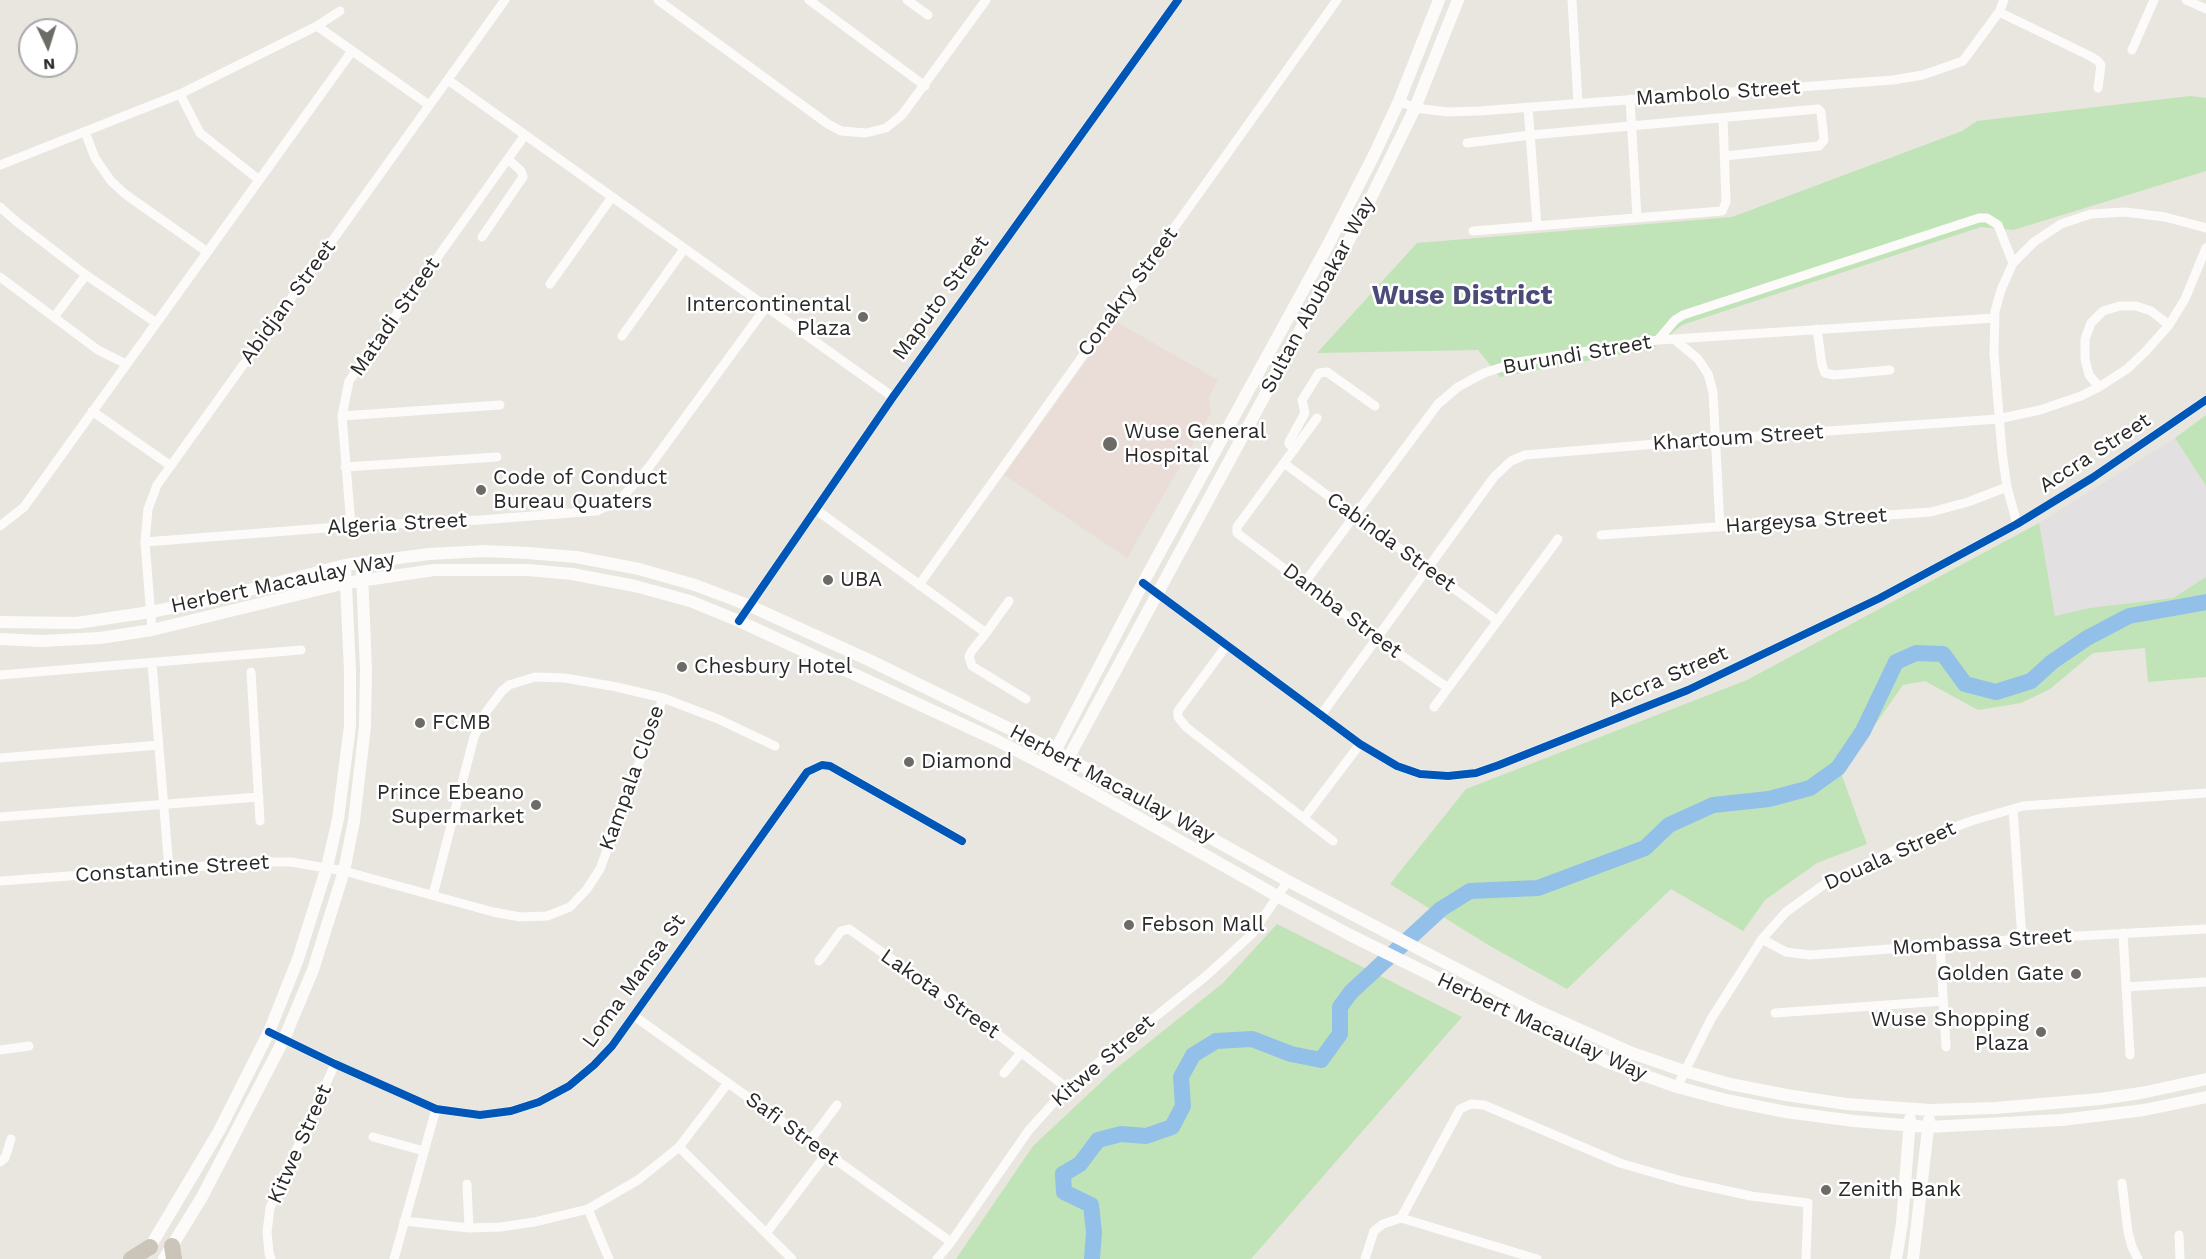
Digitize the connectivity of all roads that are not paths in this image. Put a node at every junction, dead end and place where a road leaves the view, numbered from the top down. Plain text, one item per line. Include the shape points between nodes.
1 (506, 0) edge
2 (658, 0) edge
3 (809, 0) edge
4 (907, 0) edge
5 (986, 0) edge
6 (1178, 0) edge
7 (1337, 0) edge
8 (1439, 0) edge
9 (1458, 0) edge
10 (1572, 0) edge
11 (2004, 0) edge
12 (2154, 0) edge
13 (2186, 0) edge
14 (2206, 9) edge
15 (339, 11) dead end
16 (1998, 12) junction
17 (928, 15) dead end
18 (317, 26) junction
19 (2132, 50) dead end
20 (352, 51) junction
21 (448, 80) junction
22 (925, 86) junction
23 (2098, 88) dead end
24 (180, 94) junction
25 (1630, 99) junction
26 (1399, 100) junction
27 (1578, 103) junction
28 (429, 105) junction
29 (1415, 108) junction
30 (1528, 108) junction
31 (1723, 118) junction
32 (1632, 126) junction
33 (86, 132) junction
34 (525, 135) junction
35 (1531, 135) junction
36 (1467, 143) dead end
37 (1725, 156) junction
38 (508, 159) junction
39 (0, 165) edge
40 (258, 179) junction
41 (612, 197) junction
42 (0, 207) edge
43 (1637, 217) junction
44 (1537, 226) junction
45 (2206, 228) edge
46 (1473, 231) dead end
47 (482, 237) dead end
48 (2206, 248) edge
49 (684, 249) junction
50 (206, 251) junction
51 (2013, 263) junction
52 (86, 275) junction
53 (0, 277) edge
54 (550, 284) dead end
55 (766, 307) junction
56 (54, 317) junction
57 (1995, 318) junction
58 (155, 322) junction
59 (2169, 325) junction
60 (1817, 329) junction
61 (621, 336) dead end
62 (1674, 339) junction
63 (1658, 340) junction
64 (126, 364) junction
65 (1890, 370) dead end
66 (2099, 387) junction
67 (893, 397) junction
68 (2206, 400) edge
69 (500, 405) dead end
70 (1375, 406) dead end
71 (92, 411) junction
72 (342, 416) junction
73 (1317, 418) dead end
74 (1998, 419) junction
75 (1716, 439) junction
76 (1295, 449) junction
77 (497, 457) dead end
78 (1284, 464) junction
79 (171, 466) junction
80 (345, 467) junction
81 (2007, 487) junction
82 (815, 509) junction
83 (1355, 515) junction
84 (2017, 524) junction
85 (0, 526) edge
86 (351, 526) junction
87 (1720, 527) junction
88 (1601, 535) dead end
89 (1558, 539) dead end
90 (145, 542) junction
91 (361, 563) junction
92 (345, 566) junction
93 (1426, 568) junction
94 (362, 580) junction
95 (1305, 582) junction
96 (346, 583) junction
97 (1143, 583) junction
98 (919, 585) junction
99 (1157, 592) junction
100 (1009, 601) dead end
101 (748, 605) junction
102 (150, 612) junction
103 (739, 621) junction
104 (1498, 621) junction
105 (0, 622) edge
106 (152, 630) junction
107 (986, 633) junction
108 (1376, 637) junction
109 (0, 639) edge
110 (1227, 645) junction
111 (301, 650) dead end
112 (152, 663) junction
113 (251, 672) dead end
114 (0, 675) edge
115 (1448, 688) junction
116 (663, 698) junction
117 (1026, 699) dead end
118 (1434, 707) dead end
119 (1321, 715) junction
120 (1360, 744) junction
121 (159, 745) junction
122 (775, 746) dead end
123 (1055, 751) junction
124 (0, 758) edge
125 (1068, 758) junction
126 (1047, 766) junction
127 (1060, 773) junction
128 (2206, 793) edge
129 (259, 797) junction
130 (164, 804) junction
131 (2013, 809) junction
132 (0, 817) edge
133 (1305, 818) junction
134 (260, 821) dead end
135 (962, 841) dead end
136 (1333, 841) dead end
137 (327, 867) junction
138 (169, 869) junction
139 (344, 871) junction
140 (0, 881) edge
141 (1288, 881) junction
142 (433, 895) junction
143 (1279, 897) junction
144 (2206, 929) edge
145 (2122, 933) junction
146 (1761, 939) junction
147 (2022, 939) junction
148 (1940, 944) junction
149 (819, 961) dead end
150 (2206, 982) edge
151 (2126, 987) junction
152 (1943, 1001) junction
153 (1775, 1013) dead end
154 (634, 1016) junction
155 (269, 1032) junction
156 (284, 1039) junction
157 (29, 1046) dead end
158 (1946, 1047) dead end
159 (0, 1050) edge
160 (1021, 1053) junction
161 (2130, 1055) dead end
162 (335, 1064) junction
163 (1684, 1071) junction
164 (1004, 1073) dead end
165 (2206, 1079) edge
166 (728, 1083) junction
167 (1677, 1087) junction
168 (1066, 1088) junction
169 (2206, 1097) edge
170 (837, 1105) dead end
171 (436, 1109) junction
172 (1911, 1109) junction
173 (1930, 1110) junction
174 (1910, 1126) junction
175 (1928, 1127) junction
176 (373, 1137) dead end
177 (11, 1139) dead end
178 (810, 1141) junction
179 (679, 1147) junction
180 (424, 1151) junction
181 (827, 1154) junction
182 (0, 1162) edge
183 (2122, 1183) dead end
184 (467, 1184) dead end
185 (588, 1209) junction
186 (1401, 1218) junction
187 (404, 1221) junction
188 (469, 1228) junction
189 (766, 1232) junction
190 (2179, 1235) dead end
191 (951, 1242) junction
192 (146, 1253) edge
193 (170, 1255) edge
194 (131, 1259) edge
195 (272, 1259) edge
196 (394, 1259) edge
197 (609, 1259) edge
198 (792, 1259) edge
199 (937, 1259) edge
200 (1365, 1259) edge
201 (1537, 1259) edge
202 (1806, 1259) edge
203 (1896, 1259) edge
204 (1913, 1259) edge
205 (2138, 1259) edge
206 (2180, 1259) edge

1 - 21 street, Abidjan Street
2 - 22 street via 841,131 866,133 886,128
3 - 22 street
4 - 17 street
5 - 22 street
6 - 67 street, Maputo Street
7 - 98 street, Conakry Street
8 - 26 main road, Sultan Abubakar Way
9 - 29 main road, Sultan Abubakar Way
10 - 27 street
11 - 16 street, Mambolo Street
12 - 19 street
13 - 14 street
15 - 18 street
16 - 23 street via 2098,61
16 - 25 street, Mambolo Street via 1963,61 1923,75
18 - 20 street
18 - 24 street
20 - 28 street
20 - 40 street
21 - 28 street, Abidjan Street
21 - 34 street
24 - 33 street
24 - 40 street via 200,133
25 - 27 street, Mambolo Street
25 - 32 street
26 - 29 street, Mambolo Street
26 - 97 main road, Sultan Abubakar Way via 1328,244
27 - 30 street, Mambolo Street
28 - 79 street, Abidjan Street
29 - 30 street, Mambolo Street via 1448,112
29 - 99 main road, Sultan Abubakar Way via 1323,291
30 - 35 street
31 - 32 street
31 - 37 street
31 - 37 street via 1818,109 1823,115 1824,140 1819,146
32 - 35 street
32 - 43 street
33 - 39 street
33 - 50 street via 95,158 111,181
34 - 38 street, Matadi Street
34 - 41 street
35 - 36 street
35 - 44 street
37 - 43 street via 1726,202 1722,211
38 - 47 street via 523,177
38 - 72 street, Matadi Street via 356,370 345,394
40 - 50 street
41 - 49 street
41 - 54 street
42 - 52 street
43 - 44 street
44 - 46 street
45 - 51 street via 2125,212 2091,214 2061,224 2034,242
48 - 59 street, Khartoum Street
49 - 55 street
49 - 61 street
50 - 58 street
51 - 57 street via 2001,290
51 - 63 street via 1998,225 1979,218 1683,315
52 - 56 street
52 - 58 street
53 - 56 street
55 - 67 street
55 - 86 street, Algeria Street via 649,467 619,501 597,511
56 - 64 street via 98,350
57 - 60 street
57 - 74 street
58 - 64 street
59 - 66 street, Khartoum Street via 2127,369
59 - 66 street via 2151,311 2136,306 2103,311 2091,324 2085,339 2089,375
60 - 62 street
60 - 65 street via 1825,373
62 - 63 street, Burundi Street
62 - 75 street, Burundi Street via 1698,358 1708,374
63 - 83 street, Burundi Street via 1518,362 1458,387 1438,404
64 - 71 street
66 - 74 street, Khartoum Street via 2040,410
67 - 82 street, Maputo Street
68 - 84 street, Accra Street
69 - 72 street
70 - 76 street via 1327,372 1319,373 1302,400 1305,413 1289,442
71 - 79 street
71 - 85 street via 24,507
72 - 80 street, Matadi Street
73 - 76 street
74 - 75 street, Khartoum Street
74 - 81 street
75 - 87 street, Burundi Street
75 - 93 street, Khartoum Street via 1526,455 1511,461 1494,477
76 - 78 street
77 - 80 street
78 - 83 street, Cabinda Street
78 - 95 street, Damba Street via 1237,532
79 - 90 street, Abidjan Street via 157,485 148,509
80 - 86 street, Matadi Street
81 - 84 street
81 - 87 street, Hargeysa Street via 1931,512
82 - 98 street
82 - 101 street, Maputo Street
83 - 93 street, Cabinda Street
83 - 95 street, Burundi Street
84 - 120 street, Accra Street via 1880,598 1725,673 1476,773 1420,774 1397,766
86 - 90 street, Algeria Street
87 - 88 street, Hargeysa Street
89 - 104 street
90 - 102 street, Abidjan Street
91 - 92 main road, Herbert Macaulay Way
91 - 94 main road
91 - 101 main road, Herbert Macaulay Way via 484,551 576,557 639,569
92 - 96 main road
92 - 102 main road, Herbert Macaulay Way
93 - 104 street, Cabinda Street
93 - 108 street, Khartoum Street
94 - 96 main road, Herbert Macaulay Way
94 - 103 main road, Herbert Macaulay Way via 434,570 572,574 679,598
94 - 139 main road via 365,726
95 - 108 street, Damba Street
96 - 106 main road, Herbert Macaulay Way
96 - 137 main road via 350,726 338,819
97 - 99 street, Accra Street
97 - 123 main road, Sultan Abubakar Way
98 - 107 street
99 - 110 street, Accra Street
99 - 125 main road, Sultan Abubakar Way
100 - 107 street
101 - 103 street, Maputo Street
101 - 123 main road, Herbert Macaulay Way
102 - 105 main road, Herbert Macaulay Way via 77,622
102 - 106 street, Abidjan Street
103 - 126 main road, Herbert Macaulay Way
104 - 115 street
106 - 109 main road, Herbert Macaulay Way via 100,638
107 - 117 street via 971,652 972,666
108 - 115 street, Damba Street
108 - 119 street, Khartoum Street
110 - 119 street, Accra Street
110 - 133 street via 1178,711 1178,717
111 - 112 street
112 - 114 street
112 - 121 street
113 - 129 street
115 - 118 street
116 - 122 street
116 - 142 street, Kampala Close via 600,869 570,907 548,916 520,917
116 - 142 street, Kampala Close via 565,678 534,677 509,685 486,712 474,737
119 - 120 street, Accra Street
120 - 133 street
121 - 124 street
121 - 130 street
123 - 125 main road, Herbert Macaulay Way
123 - 126 main road, Sultan Abubakar Way
125 - 127 main road, Sultan Abubakar Way
125 - 141 main road, Herbert Macaulay Way
126 - 127 main road, Herbert Macaulay Way
127 - 143 main road, Herbert Macaulay Way
128 - 131 street, Douala Street
129 - 130 street
129 - 134 street
130 - 132 street
130 - 138 street
131 - 146 street, Douala Street via 1971,821 1826,883 1786,912
131 - 147 street
133 - 136 street
135 - 154 street, Loma Mansa St via 830,766 814,767
137 - 138 street, Constantine Street via 262,862
137 - 139 street, Constantine Street
137 - 155 main road via 298,959
138 - 140 street, Constantine Street
139 - 142 street, Constantine Street
139 - 156 main road via 313,970
141 - 143 street, Kitwe Street
141 - 163 main road, Herbert Macaulay Way via 1585,1033
143 - 167 main road, Herbert Macaulay Way via 1607,1062
143 - 168 street, Kitwe Street via 1252,934 1206,976
144 - 145 street, Mombassa Street
145 - 147 street, Mombassa Street
145 - 151 street
146 - 148 street, Mombassa Street via 1786,952 1810,955
146 - 163 street, Douala Street
147 - 148 street, Mombassa Street
148 - 152 street
149 - 160 street, Lakota Street via 841,931 849,929
150 - 151 street
151 - 161 street
152 - 153 street
152 - 158 street
154 - 166 street, Safi Street
154 - 171 street, Loma Mansa St via 594,1065 569,1086 539,1102 480,1115
155 - 156 street, Loma Mansa St
155 - 192 main road via 219,1131
156 - 162 street, Loma Mansa St
156 - 193 main road
157 - 159 street
160 - 164 street
160 - 168 street, Lakota Street
162 - 171 street, Loma Mansa St
162 - 195 street, Kitwe Street via 270,1208 267,1232
163 - 167 street, Douala Street
163 - 172 main road, Herbert Macaulay Way via 1786,1095
165 - 173 main road, Herbert Macaulay Way via 2090,1100
166 - 178 street, Safi Street
166 - 179 street
167 - 174 main road, Herbert Macaulay Way via 1786,1112
168 - 191 street, Kitwe Street via 1029,1130
169 - 175 main road, Herbert Macaulay Way via 2144,1110 2062,1120
170 - 178 street
171 - 180 street
172 - 173 main road, Herbert Macaulay Way
172 - 174 main road
173 - 175 main road
174 - 175 main road, Herbert Macaulay Way
174 - 203 main road
175 - 204 main road
176 - 180 street
177 - 182 street
178 - 181 street, Safi Street
179 - 185 street via 638,1180
179 - 189 street
180 - 187 street
181 - 189 street
181 - 191 street, Safi Street
183 - 205 street via 2128,1232
184 - 188 street
185 - 188 street via 534,1222
185 - 197 street
186 - 200 street via 1374,1231
186 - 201 street
186 - 202 street via 1460,1109 1484,1105 1641,1169 1751,1196 1808,1203
187 - 188 street
187 - 196 street
189 - 198 street
190 - 206 street
191 - 199 street, Kitwe Street
192 - 194 highway

